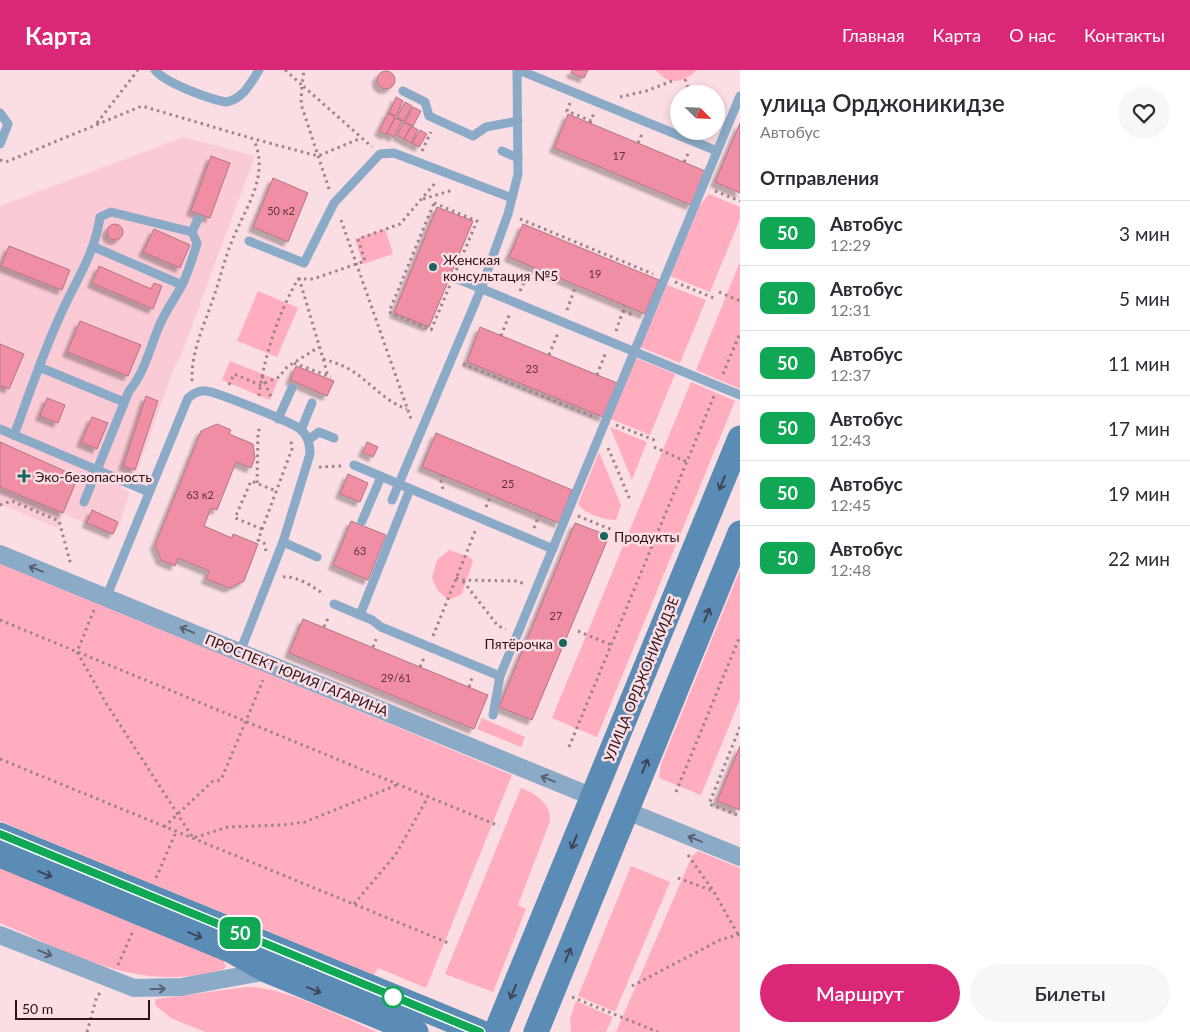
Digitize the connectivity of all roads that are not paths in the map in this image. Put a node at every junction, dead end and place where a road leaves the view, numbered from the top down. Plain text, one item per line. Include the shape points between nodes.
1 (155, 70) edge
2 (259, 70) edge
3 (518, 70) edge
4 (403, 91) dead end
5 (740, 96) edge
6 (0, 113) edge
7 (518, 121) junction
8 (0, 144) edge
9 (502, 151) dead end
10 (717, 151) junction
11 (518, 158) junction
12 (512, 198) junction
13 (198, 220) dead end
14 (192, 232) junction
15 (249, 240) dead end
16 (94, 247) junction
17 (453, 277) road end
18 (182, 285) junction
19 (481, 289) junction
20 (634, 351) junction
21 (39, 367) junction
22 (292, 388) dead end
23 (740, 395) edge
24 (124, 402) junction
25 (312, 403) dead end
26 (278, 419) junction
27 (0, 429) edge
28 (301, 430) junction
29 (14, 435) junction
30 (334, 438) dead end
31 (740, 438) edge
32 (308, 440) junction
33 (354, 465) dead end
34 (97, 470) junction
35 (381, 476) junction
36 (399, 484) junction
37 (410, 489) junction
38 (149, 492) junction
39 (392, 500) dead end
40 (84, 502) dead end
41 (362, 520) dead end
42 (740, 534) edge
43 (283, 542) junction
44 (553, 549) junction
45 (0, 554) edge
46 (317, 557) dead end
47 (103, 596) junction
48 (334, 604) road end
49 (360, 615) junction
50 (240, 652) junction
51 (500, 676) junction
52 (494, 715) dead end
53 (593, 797) junction
54 (627, 811) junction
55 (0, 834) edge
56 (0, 855) edge
57 (740, 857) edge
58 (0, 935) edge
59 (268, 971) junction
60 (416, 1032) edge
61 (480, 1032) edge
62 (496, 1032) edge
63 (536, 1032) edge

1 - 2 lane via 169,81 226,102 245,91
3 - 7 lane
3 - 10 lane
4 - 7 lane via 424,102 429,116 473,136 486,127
5 - 10 lane
6 - 8 lane via 8,124
7 - 11 lane
9 - 11 lane
10 - 20 lane
11 - 12 lane
12 - 15 lane via 418,161 394,153 380,154 334,203 304,263
12 - 19 lane
13 - 14 lane
14 - 16 lane via 111,212 100,217
14 - 18 lane via 198,243
16 - 18 lane
16 - 21 lane via 60,314
17 - 19 lane
18 - 24 lane via 160,323 146,362
19 - 20 lane
19 - 36 lane
20 - 23 lane
20 - 44 lane
21 - 24 lane
21 - 29 lane
22 - 26 lane
24 - 34 lane
25 - 28 lane
26 - 28 lane
26 - 38 lane via 206,391 193,394 184,404
27 - 29 lane
28 - 32 lane
29 - 34 lane
30 - 32 lane via 319,432
31 -> 53 main road, УЛИЦА ОРДЖОНИКИДЗЕ
32 - 43 lane via 310,454
33 - 35 lane
34 - 38 lane
34 - 40 lane
35 - 36 lane
35 - 41 lane
36 - 37 lane
36 - 39 lane
37 - 44 lane
37 - 49 lane
38 - 47 lane
54 -> 42 main road
43 - 46 lane
43 - 50 lane
44 - 51 lane
47 -> 45 street, ПРОСПЕКТ ЮРИЯ ГАГАРИНА
50 -> 47 street, ПРОСПЕКТ ЮРИЯ ГАГАРИНА
48 - 49 lane
49 - 51 lane via 381,627
53 -> 50 street, ПРОСПЕКТ ЮРИЯ ГАГАРИНА
51 - 52 lane
53 -> 62 main road, УЛИЦА ОРДЖОНИКИДЗЕ
57 -> 54 street
63 -> 54 main road
55 - 61 main road
56 -> 59 main road via 232,951
58 -> 59 street via 140,989 197,985
59 -> 60 main road

